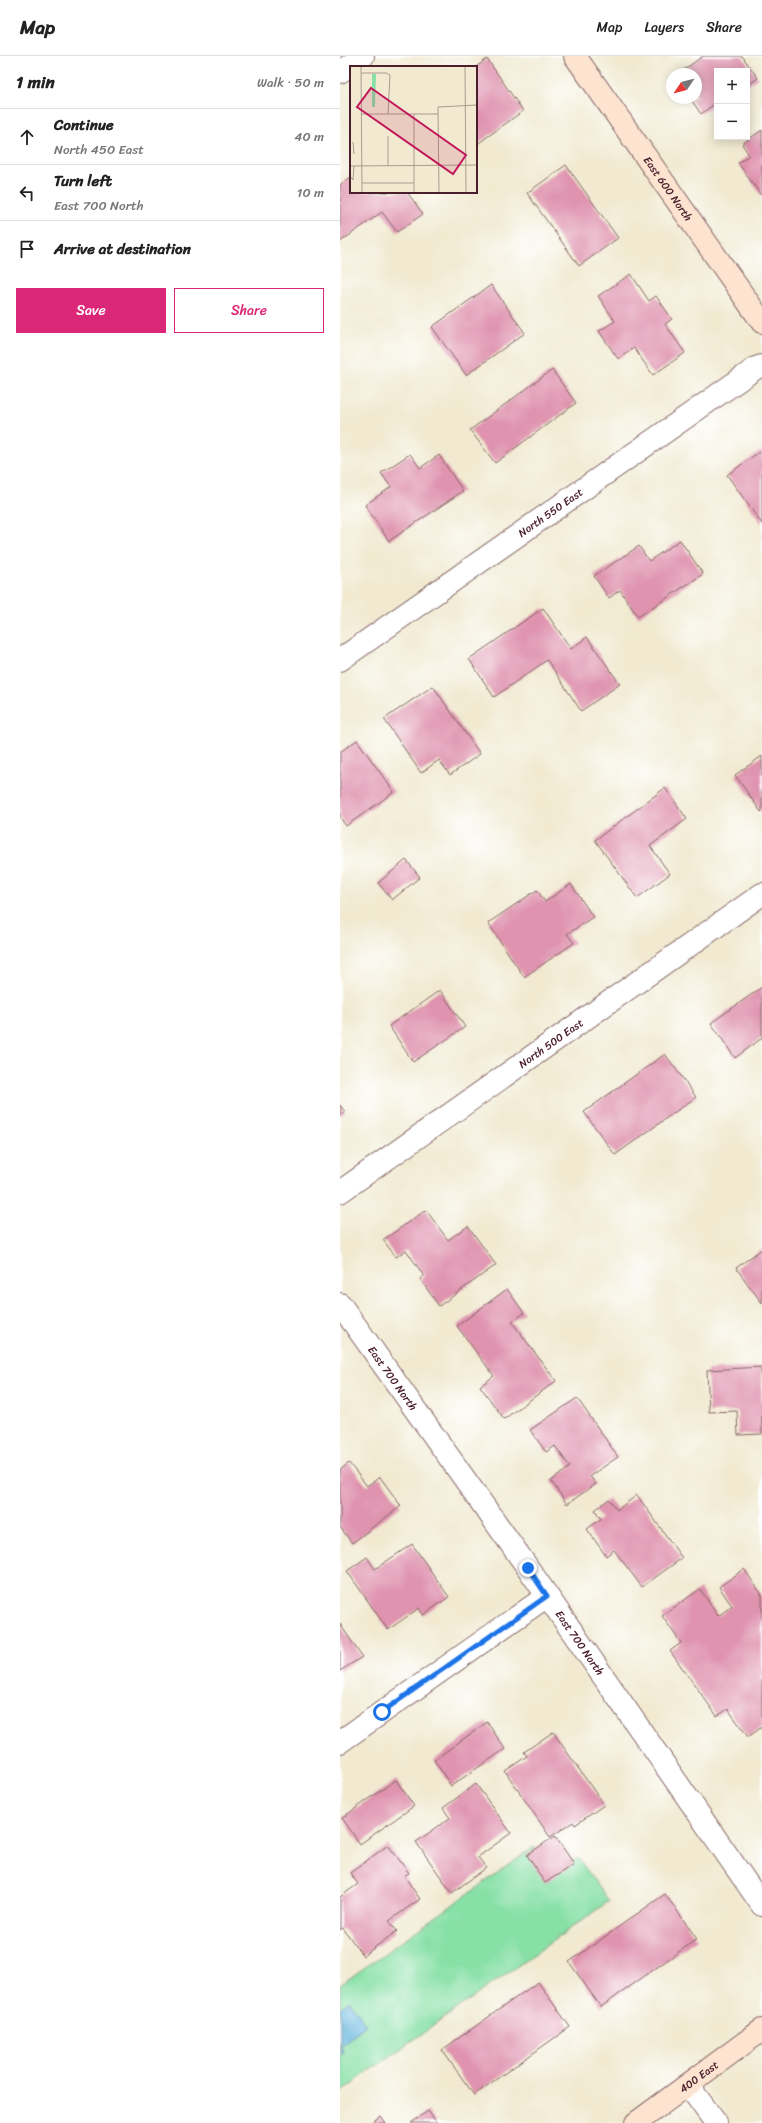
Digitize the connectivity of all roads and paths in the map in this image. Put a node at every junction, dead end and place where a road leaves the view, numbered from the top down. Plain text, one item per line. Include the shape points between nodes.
1 (363, 56) edge
2 (575, 56) edge
3 (340, 72) edge
4 (762, 322) edge
5 (762, 366) edge
6 (340, 660) edge
7 (762, 894) edge
8 (340, 1192) edge
9 (340, 1304) edge
10 (547, 1596) junction
11 (340, 1742) edge
12 (762, 1905) edge
13 (762, 2030) edge
14 (688, 2085) junction
15 (636, 2123) edge
16 (716, 2123) edge

1 - 3 street
2 - 4 street, East 600 North
5 - 6 street, North 550 East
7 - 8 street, North 500 East
9 - 10 street, East 700 North
10 - 11 street
10 - 12 street, East 700 North
13 - 14 street, 400 East
14 - 15 street, 400 East
14 - 16 street

